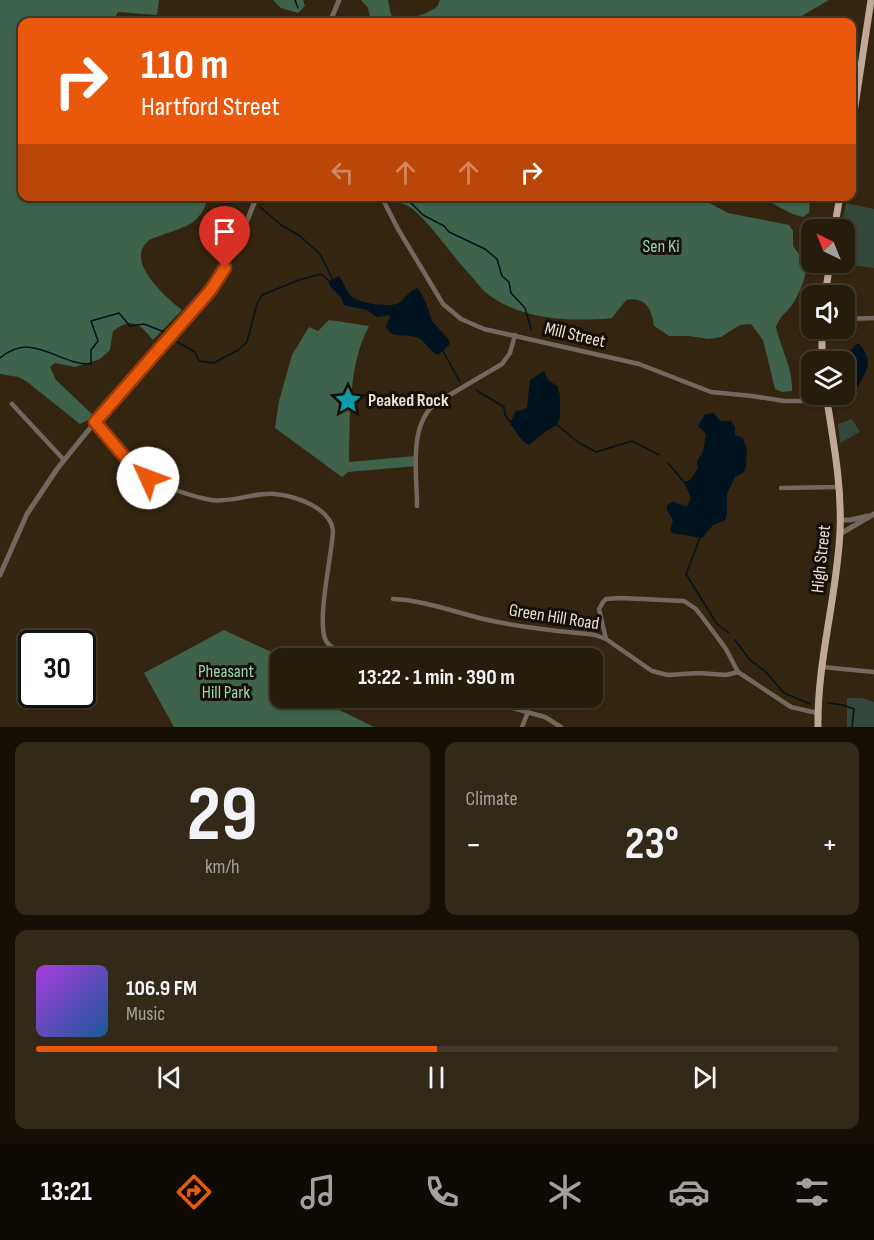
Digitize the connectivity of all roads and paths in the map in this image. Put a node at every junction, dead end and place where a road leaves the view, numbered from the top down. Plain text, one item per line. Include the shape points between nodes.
1 (339, 0) edge
2 (871, 0) edge
3 (332, 18) edge
4 (856, 99) edge
5 (255, 201) edge
6 (384, 201) edge
7 (839, 201) edge
8 (836, 219) edge
9 (874, 318) edge
10 (855, 319) edge
11 (515, 335) junction
12 (801, 400) edge
13 (12, 404) dead end
14 (828, 405) edge
15 (95, 422) junction
16 (64, 460) junction
17 (839, 487) junction
18 (781, 488) dead end
19 (417, 506) dead end
20 (873, 515) edge
21 (840, 520) junction
22 (840, 534) junction
23 (0, 574) edge
24 (393, 599) dead end
25 (606, 639) junction
26 (335, 648) edge
27 (822, 667) junction
28 (738, 672) junction
29 (874, 672) edge
30 (513, 708) edge
31 (528, 712) junction
32 (818, 713) junction
33 (522, 727) edge
34 (561, 727) edge
35 (818, 727) edge

1 - 3 street
2 - 4 main road
5 - 15 street via 237,246 210,291
6 - 11 street, Mill Street via 443,304 461,319 484,329
7 - 8 main road
9 - 10 street
11 - 12 street, Mill Street via 639,364 711,392
11 - 19 street via 502,364 436,403 422,418 417,434
13 - 16 street
14 - 17 main road, High Street
15 - 16 street
15 - 26 street via 137,469 160,485 212,500 282,495 326,514 333,531 323,629 326,640
16 - 23 street via 27,514
17 - 18 street
17 - 21 main road, High Street
20 - 21 street
20 - 22 street
21 - 22 main road, High Street
22 - 27 main road, High Street
24 - 25 street, Green Hill Road via 408,599 490,621
25 - 28 street, Green Hill Road via 652,671 668,675
25 - 28 street via 599,609 606,599 684,601 709,626
27 - 29 street
27 - 32 main road, High Street
28 - 32 street via 791,707
30 - 31 street
31 - 33 street
31 - 34 street
32 - 35 main road, High Street

